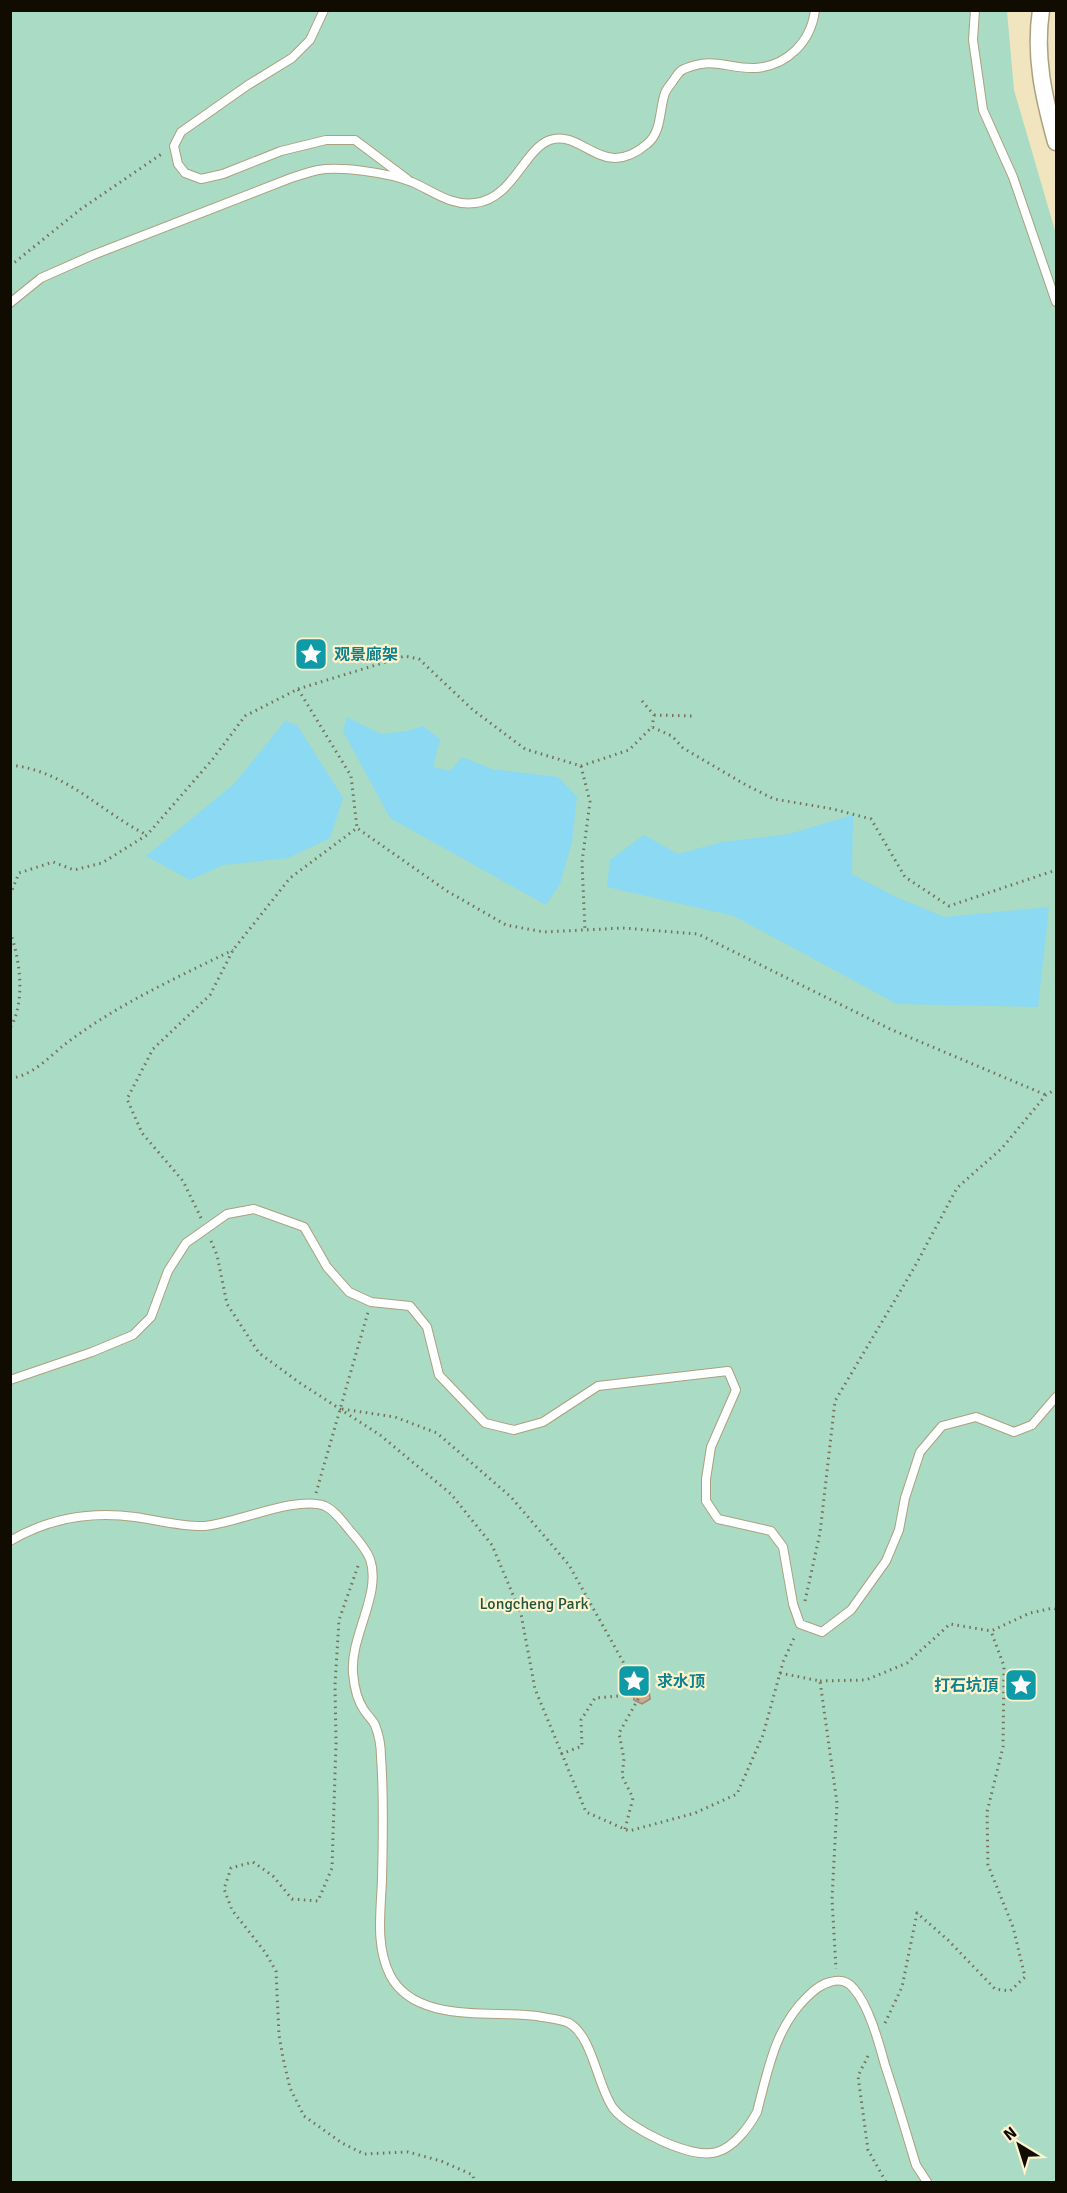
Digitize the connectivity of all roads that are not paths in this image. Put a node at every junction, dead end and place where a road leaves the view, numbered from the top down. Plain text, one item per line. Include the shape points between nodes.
1 (324, 10) edge
2 (815, 10) edge
3 (975, 10) edge
4 (1041, 10) edge
5 (1056, 142) edge
6 (411, 182) junction
7 (1056, 302) edge
8 (10, 303) edge
9 (10, 1380) edge
10 (1056, 1397) edge
11 (10, 1541) edge
12 (927, 2182) edge

1 - 6 lane via 310,40 292,58 181,132 174,146 178,164 185,173 201,179 281,151 326,140 355,140
2 - 6 lane via 802,45 783,62 755,68 706,62 681,70 665,92 657,130 648,143 627,155 612,159 570,141 550,140 501,192 477,203 448,201
3 - 7 lane via 973,40 983,110 1013,177
4 - 5 street via 1040,76
6 - 8 lane via 342,169 319,170 291,178 41,278
9 - 10 lane via 134,1335 151,1317 168,1271 186,1243 227,1214 254,1209 304,1227 327,1267 349,1292 371,1302 410,1306 427,1327 439,1375 485,1423 514,1430 543,1422 598,1386 728,1371 736,1390 711,1447 706,1501 717,1519 771,1531 783,1547 800,1624 822,1632 851,1610 886,1561 899,1530 920,1452 942,1426 976,1417 1014,1432 1032,1425
11 - 12 lane via 51,1522 92,1515 200,1526 287,1506 313,1504 335,1512 370,1559 372,1580 352,1671 363,1710 376,1727 381,1755 382,1954 392,1978 408,1997 444,2010 530,2015 567,2022 583,2038 606,2096 620,2116 686,2150 706,2153 726,2148 752,2121 774,2047 797,2008 826,1982 847,1982 855,1989 873,2023 916,2165

